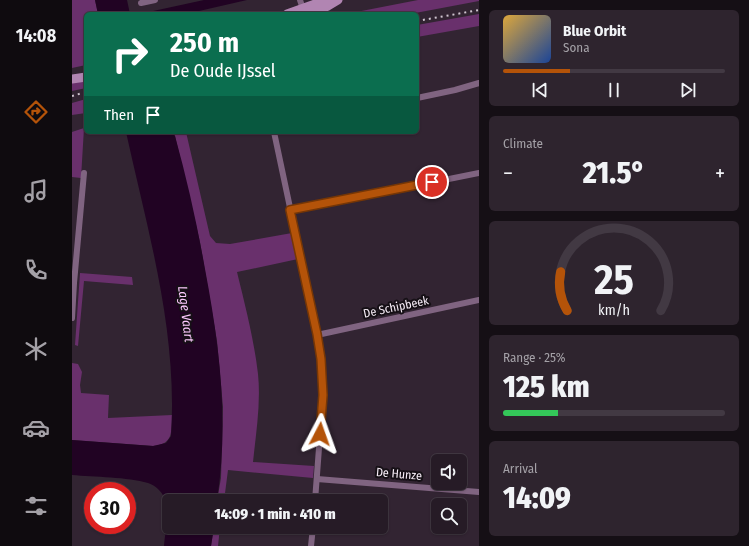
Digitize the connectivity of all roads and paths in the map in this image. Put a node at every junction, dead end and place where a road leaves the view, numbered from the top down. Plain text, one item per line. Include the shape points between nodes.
1 (155, 0) edge
2 (331, 0) edge
3 (338, 0) edge
4 (141, 3) dead end
5 (306, 8) edge
6 (293, 12) edge
7 (84, 77) edge
8 (72, 79) edge
9 (479, 83) edge
10 (419, 98) edge
11 (274, 134) edge
12 (84, 173) dead end
13 (479, 173) edge
14 (290, 210) junction
15 (479, 300) edge
16 (72, 318) edge
17 (317, 334) junction
18 (317, 479) junction
19 (479, 492) edge
20 (316, 494) edge
21 (312, 534) edge
22 (311, 546) edge

1 - 4 street
2 - 5 street
3 - 5 street via 328,6
5 - 6 street
7 - 8 street
9 - 10 street
11 - 14 street
12 - 16 street
13 - 14 street
14 - 17 street
15 - 17 street, De Schipbeek
17 - 18 street via 323,395
18 - 19 street, De Hunze
18 - 20 street
21 - 22 street

